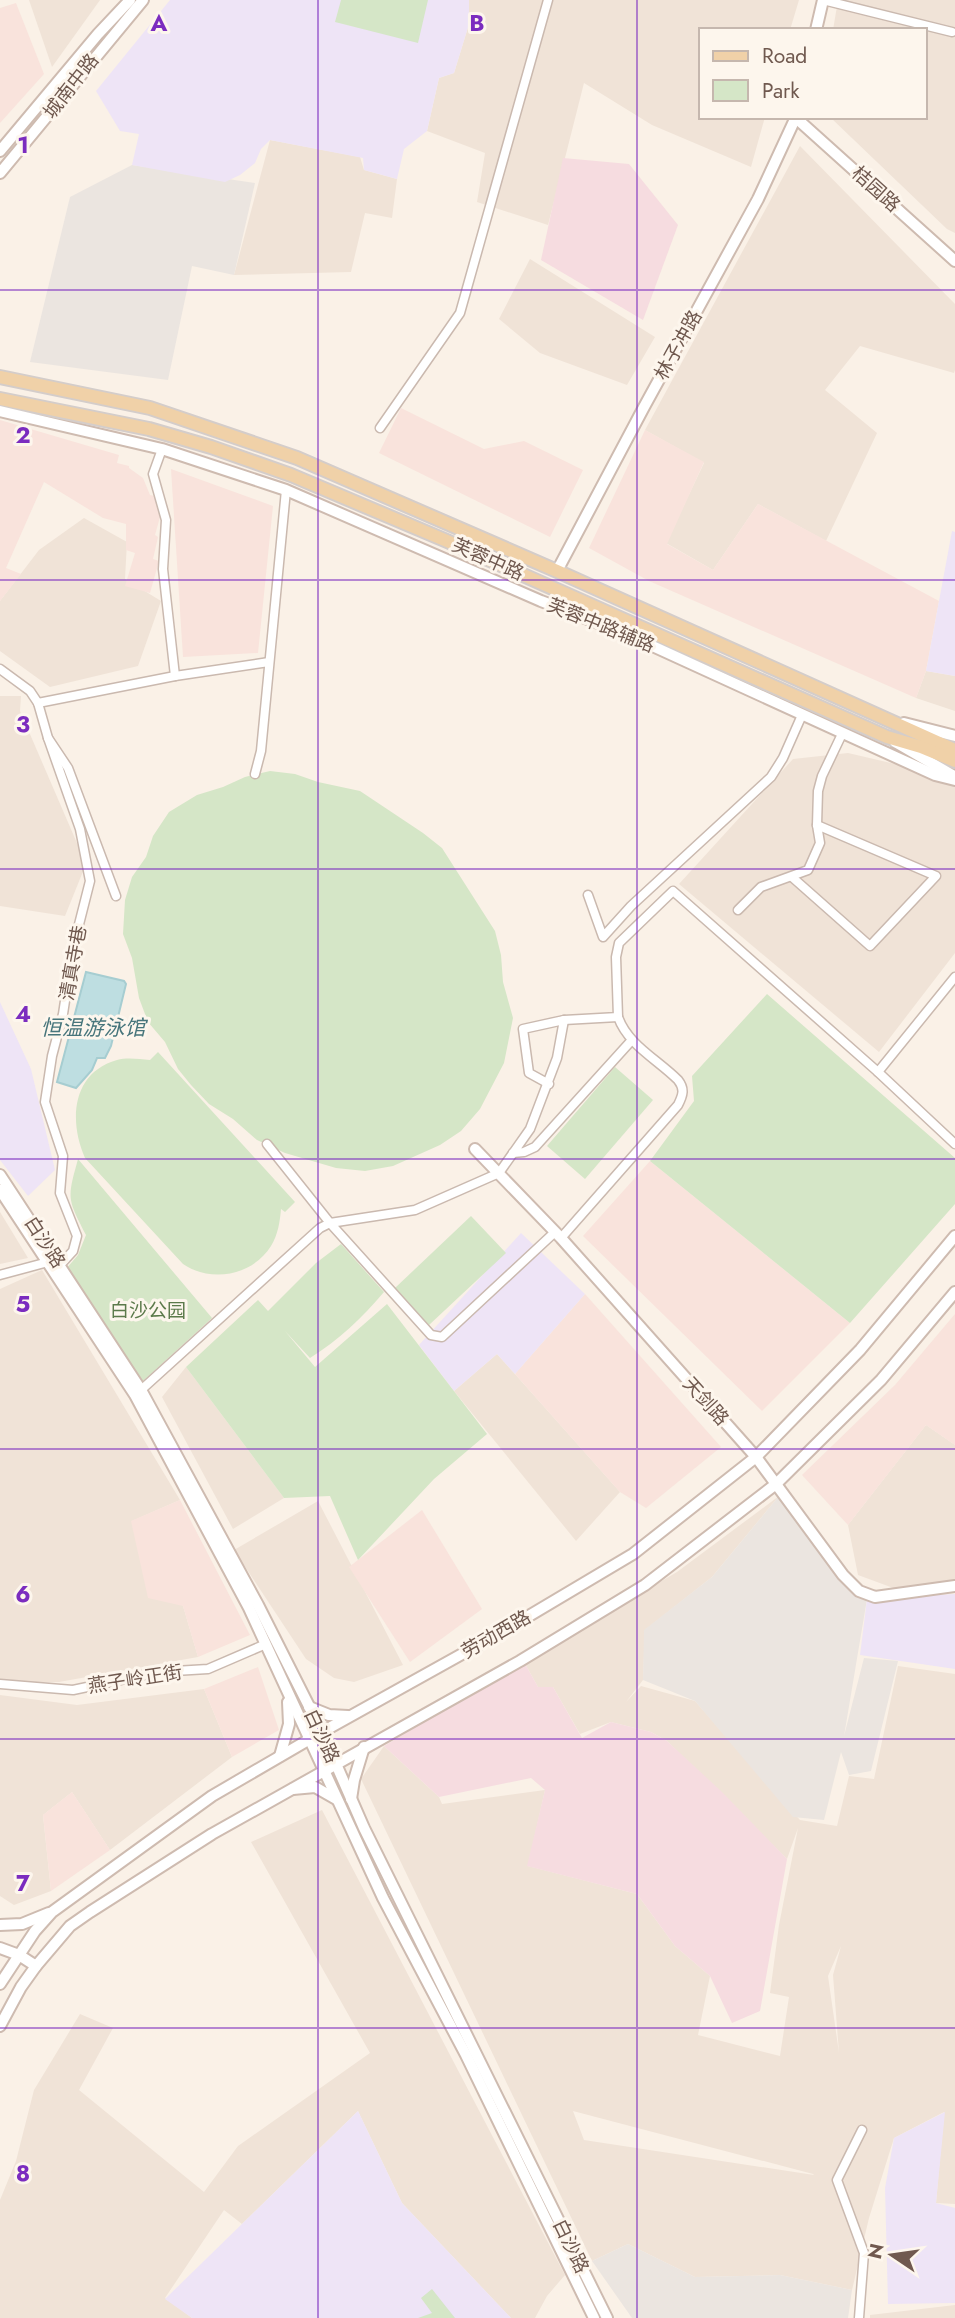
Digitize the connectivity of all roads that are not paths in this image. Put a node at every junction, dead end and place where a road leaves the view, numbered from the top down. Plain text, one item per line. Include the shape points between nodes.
1 (119, 0) edge
2 (130, 0) edge
3 (143, 0) edge
4 (148, 0) edge
5 (548, 0) edge
6 (823, 0) edge
7 (816, 28) edge
8 (952, 32) dead end
9 (102, 38) junction
10 (795, 119) edge
11 (798, 119) edge
12 (0, 151) edge
13 (0, 173) edge
14 (955, 261) edge
15 (0, 377) edge
16 (0, 399) edge
17 (0, 411) edge
18 (380, 428) dead end
19 (162, 449) junction
20 (286, 490) junction
21 (557, 571) junction
22 (269, 662) junction
23 (0, 669) edge
24 (176, 676) junction
25 (13, 679) junction
26 (0, 680) edge
27 (38, 703) junction
28 (802, 715) junction
29 (842, 734) junction
30 (887, 737) junction
31 (48, 738) junction
32 (953, 751) edge
33 (255, 774) dead end
34 (955, 778) edge
35 (817, 825) junction
36 (792, 877) junction
37 (589, 894) dead end
38 (116, 896) dead end
39 (737, 910) dead end
40 (955, 977) edge
41 (618, 1017) junction
42 (564, 1020) junction
43 (631, 1041) junction
44 (878, 1072) junction
45 (549, 1084) junction
46 (267, 1144) dead end
47 (955, 1144) edge
48 (475, 1149) dead end
49 (513, 1153) junction
50 (499, 1173) junction
51 (0, 1175) edge
52 (0, 1190) edge
53 (330, 1223) junction
54 (558, 1235) junction
55 (955, 1236) edge
56 (48, 1262) junction
57 (60, 1265) junction
58 (0, 1275) edge
59 (955, 1292) edge
60 (141, 1390) junction
61 (756, 1457) junction
62 (776, 1483) junction
63 (955, 1586) edge
64 (266, 1644) junction
65 (0, 1684) edge
66 (288, 1696) junction
67 (309, 1707) junction
68 (351, 1716) junction
69 (322, 1732) junction
70 (309, 1740) junction
71 (365, 1748) junction
72 (280, 1756) junction
73 (334, 1764) junction
74 (322, 1770) junction
75 (290, 1789) junction
76 (336, 1799) junction
77 (351, 1799) junction
78 (52, 1912) junction
79 (0, 1925) edge
80 (0, 1948) edge
81 (19, 1955) junction
82 (36, 1966) junction
83 (2, 1978) edge
84 (21, 1987) junction
85 (0, 2026) edge
86 (862, 2130) dead end
87 (594, 2318) edge
88 (607, 2318) edge
89 (859, 2318) edge

1 - 9 street
2 - 9 street, 城南中路
3 - 9 street, 城南中路
4 - 9 street
5 - 18 street via 460,313
6 - 7 street
6 - 8 street
9 - 12 street, 城南中路
9 - 13 street, 城南中路
10 - 21 street, 林子冲路 via 758,198
11 - 14 street, 桔园路
15 - 21 main road, 芙蓉中路 via 150,408 297,458
16 - 30 main road, 芙蓉中路 via 149,429 291,475
17 - 19 street, 芙蓉中路辅路
19 - 20 street, 芙蓉中路辅路
19 - 24 street via 153,474 166,520 163,569
20 - 22 street
20 - 28 street, 芙蓉中路辅路 via 624,633
21 - 32 main road, 芙蓉中路
22 - 24 street
22 - 33 street
23 - 25 street
24 - 27 street
25 - 26 street
25 - 27 street
27 - 31 street
28 - 29 street, 芙蓉中路辅路
28 - 37 street via 771,777 603,937
29 - 34 street, 芙蓉中路辅路 via 935,775
29 - 35 street via 822,776
30 - 32 main road
30 - 34 street, 芙蓉中路
31 - 38 street via 68,768
31 - 57 street, 清真寺巷 via 80,829 90,881 44,1102 63,1157 60,1193 77,1236 73,1251
35 - 36 street via 820,843 808,870
35 - 36 street via 936,876 870,946
36 - 39 street via 761,887
40 - 44 street
41 - 42 street
41 - 43 street
41 - 44 street via 619,943 673,891
42 - 45 street
42 - 45 street via 523,1029 529,1073
43 - 49 street via 535,1147
43 - 54 street via 678,1080 683,1095
44 - 47 street
45 - 49 street via 530,1129
46 - 53 street
48 - 50 street, 天剑路
49 - 50 street
50 - 53 street via 415,1210
50 - 54 street, 天剑路
51 - 57 street, 白沙路
52 - 56 street, 白沙路
53 - 54 street via 436,1337 442,1337
53 - 60 street
54 - 61 street, 天剑路
55 - 61 street, 劳动西路 via 860,1350
56 - 58 street
56 - 64 street, 白沙路 via 135,1395
57 - 60 street, 白沙路
59 - 62 street, 劳动西路 via 881,1380
60 - 67 street, 白沙路
61 - 62 street, 天剑路
61 - 68 street, 劳动西路 via 633,1554
62 - 63 street, 天剑路 via 859,1591 875,1597
62 - 71 street, 劳动西路 via 645,1585
64 - 65 street, 燕子岭正街 via 208,1669 158,1672 72,1690
64 - 66 street, 白沙路
66 - 70 street, 白沙路
66 - 72 street via 289,1724
67 - 68 street via 329,1715
67 - 69 street, 白沙路
68 - 69 street, 劳动西路
69 - 70 street, 劳动西路
69 - 73 street, 白沙路
70 - 72 street, 劳动西路
70 - 74 street, 白沙路
71 - 73 street, 劳动西路
71 - 77 street
72 - 78 street, 劳动西路 via 212,1797
73 - 74 street, 劳动西路
73 - 77 street, 白沙路
74 - 75 street, 劳动西路
74 - 76 street, 白沙路
75 - 76 street via 315,1787
75 - 82 street, 劳动西路 via 90,1912 70,1926
76 - 87 street, 白沙路
77 - 88 street, 白沙路
78 - 79 street via 22,1924
78 - 81 street, 劳动西路
80 - 81 street
81 - 82 street
81 - 83 street, 劳动西路
82 - 84 street, 劳动西路
83 - 84 street
84 - 85 street, 劳动西路
86 - 89 street via 837,2180 864,2253

